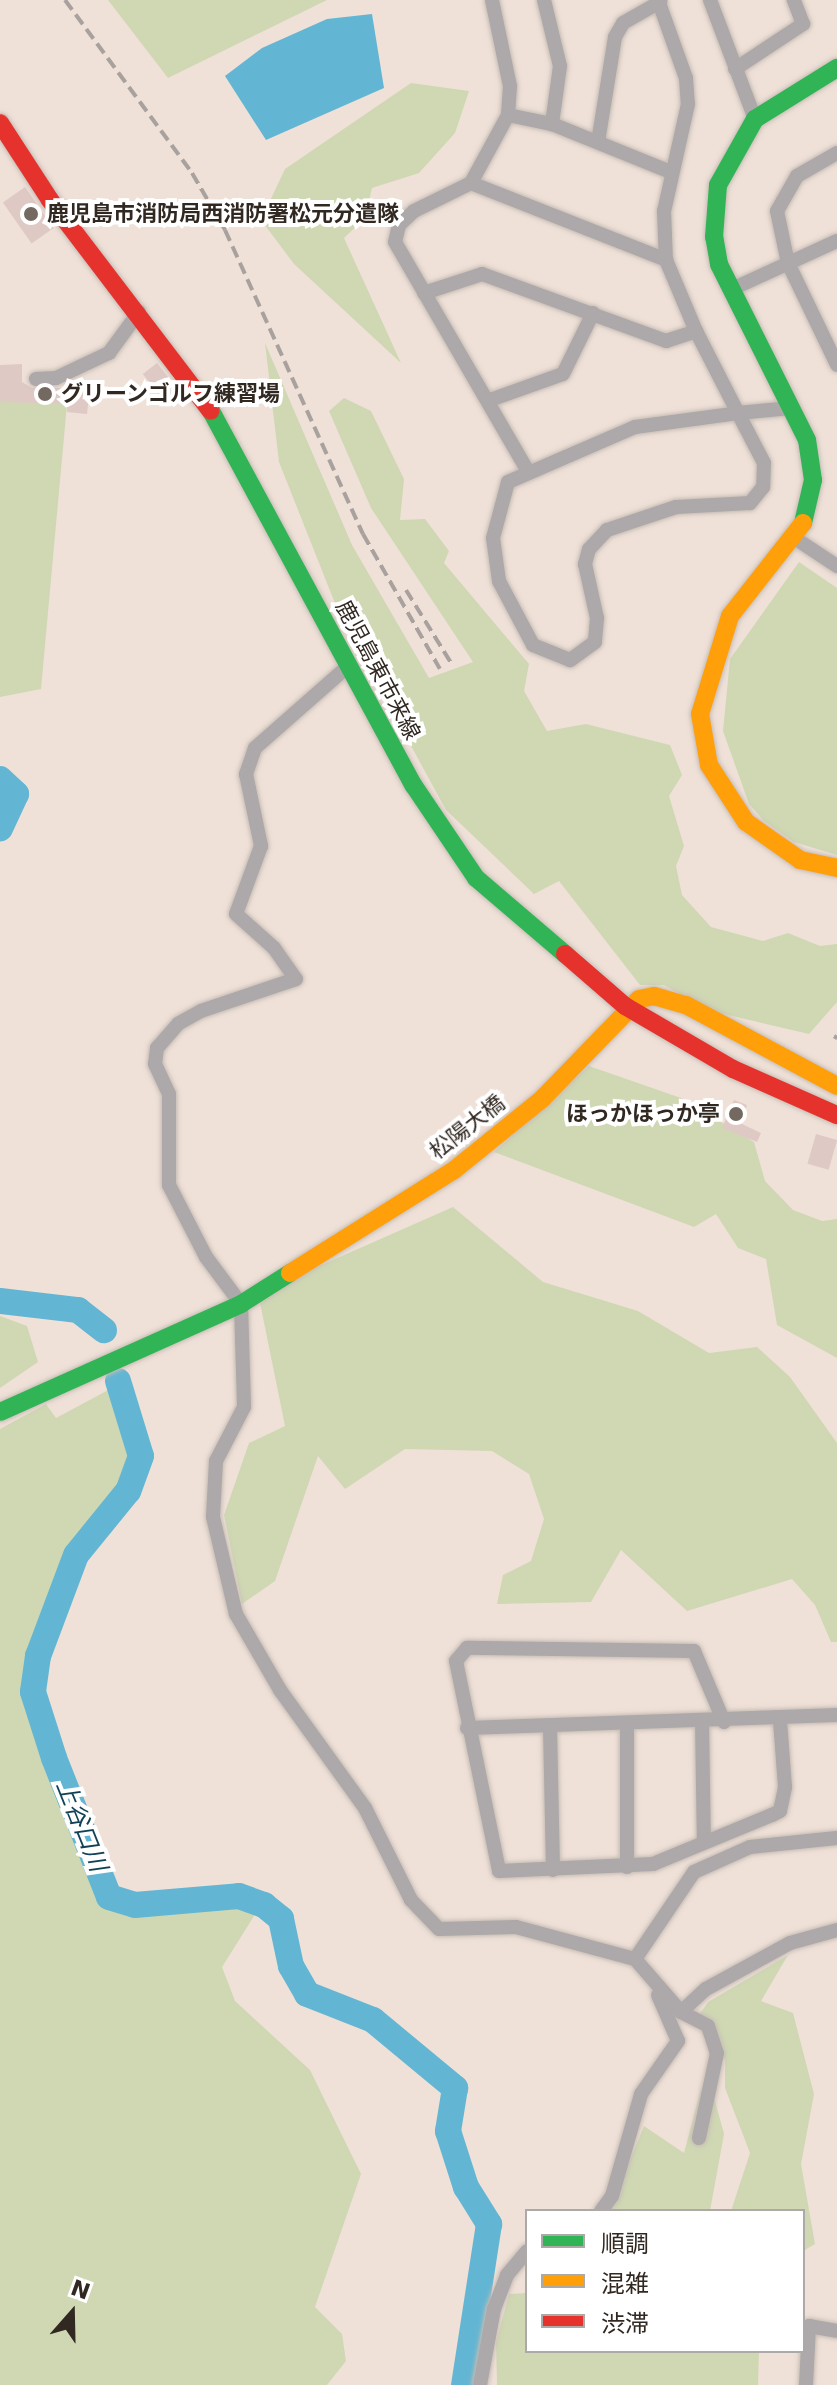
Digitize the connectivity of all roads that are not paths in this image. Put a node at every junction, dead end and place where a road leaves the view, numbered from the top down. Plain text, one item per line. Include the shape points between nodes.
1 (492, 0) edge
2 (544, 0) edge
3 (710, 0) edge
4 (794, 0) edge
5 (659, 1) edge
6 (837, 68) edge
7 (735, 69) junction
8 (508, 115) junction
9 (755, 119) junction
10 (0, 123) edge
11 (552, 124) junction
12 (598, 142) junction
13 (837, 153) edge
14 (671, 172) junction
15 (471, 183) junction
16 (837, 241) edge
17 (666, 260) junction
18 (788, 263) junction
19 (732, 289) junction
20 (424, 293) junction
21 (139, 312) junction
22 (593, 313) junction
23 (696, 331) junction
24 (832, 342) edge
25 (837, 365) edge
26 (36, 379) dead end
27 (490, 400) junction
28 (791, 408) junction
29 (738, 413) junction
30 (527, 470) junction
31 (796, 539) junction
32 (837, 566) edge
33 (347, 667) junction
34 (837, 868) edge
35 (625, 1006) junction
36 (837, 1086) edge
37 (837, 1115) edge
38 (241, 1304) junction
39 (0, 1412) edge
40 (837, 1715) edge
41 (780, 1720) junction
42 (702, 1721) junction
43 (724, 1722) junction
44 (550, 1726) junction
45 (627, 1726) junction
46 (467, 1728) junction
47 (837, 1838) edge
48 (704, 1842) junction
49 (627, 1867) junction
50 (553, 1870) junction
51 (837, 1930) edge
52 (635, 1959) junction
53 (681, 2012) junction
54 (699, 2138) dead end
55 (602, 2209) edge
56 (525, 2253) edge
57 (837, 2331) edge
58 (480, 2385) edge
59 (806, 2385) edge

1 - 8 street via 510,86
2 - 11 street via 560,66
3 - 7 street
4 - 7 street via 803,24
5 - 12 street via 623,23 615,37
5 - 14 street via 688,104
6 - 9 street
7 - 9 street
8 - 11 street
8 - 15 street
9 - 19 street via 728,161 714,206 719,264
10 - 21 street, 鹿児島東市来線 via 50,200
11 - 12 street
12 - 14 street
13 - 18 street via 806,168 778,200
14 - 17 street
15 - 17 street
15 - 20 street via 399,225 395,242
16 - 18 street
17 - 23 street
18 - 19 street
18 - 24 street
19 - 28 street
20 - 22 street via 482,274
20 - 27 street
21 - 26 street via 109,353 56,378
21 - 33 street, 鹿児島東市来線 via 245,466
22 - 23 street via 666,341
22 - 27 street via 563,374
23 - 29 street
24 - 25 street
27 - 30 street
28 - 29 street
28 - 31 street via 807,440 813,480 811,505
29 - 30 street via 635,427
29 - 30 street via 764,463 763,487 750,503 676,507 626,521 596,539 584,575 598,631 595,642 570,660 533,645 499,581 493,538 508,482
31 - 32 street
31 - 34 street via 730,616 702,691 701,732 716,780 746,822 800,860
33 - 35 street, 鹿児島東市来線 via 457,855 519,919
33 - 38 street via 255,748 246,774 261,846 236,914 274,948 296,979 201,1011 178,1024 157,1048 155,1064 169,1094 169,1185 206,1257
35 - 36 street via 654,996 686,1005
35 - 37 street, 鹿児島東市来線 via 733,1069
35 - 38 street, 松陽大橋 via 542,1099 454,1170
38 - 39 street, 松陽大橋
38 - 52 street via 244,1407 216,1461 213,1517 236,1614 280,1690 365,1808 411,1900 439,1929 516,1927
40 - 41 street
41 - 43 street
41 - 48 street via 785,1787 780,1811
42 - 43 street
42 - 45 street
42 - 48 street
43 - 46 street via 694,1651 467,1648 456,1664
44 - 45 street
44 - 46 street
44 - 50 street
45 - 49 street
46 - 50 street via 496,1869
47 - 52 street via 750,1847 694,1872
48 - 49 street via 653,1864
49 - 50 street
51 - 53 street via 790,1943 706,1989
52 - 53 street
52 - 55 street via 678,2041 641,2094 612,2196
53 - 54 street via 708,2026 717,2053
56 - 58 street via 507,2275 494,2309
57 - 59 street via 809,2326

